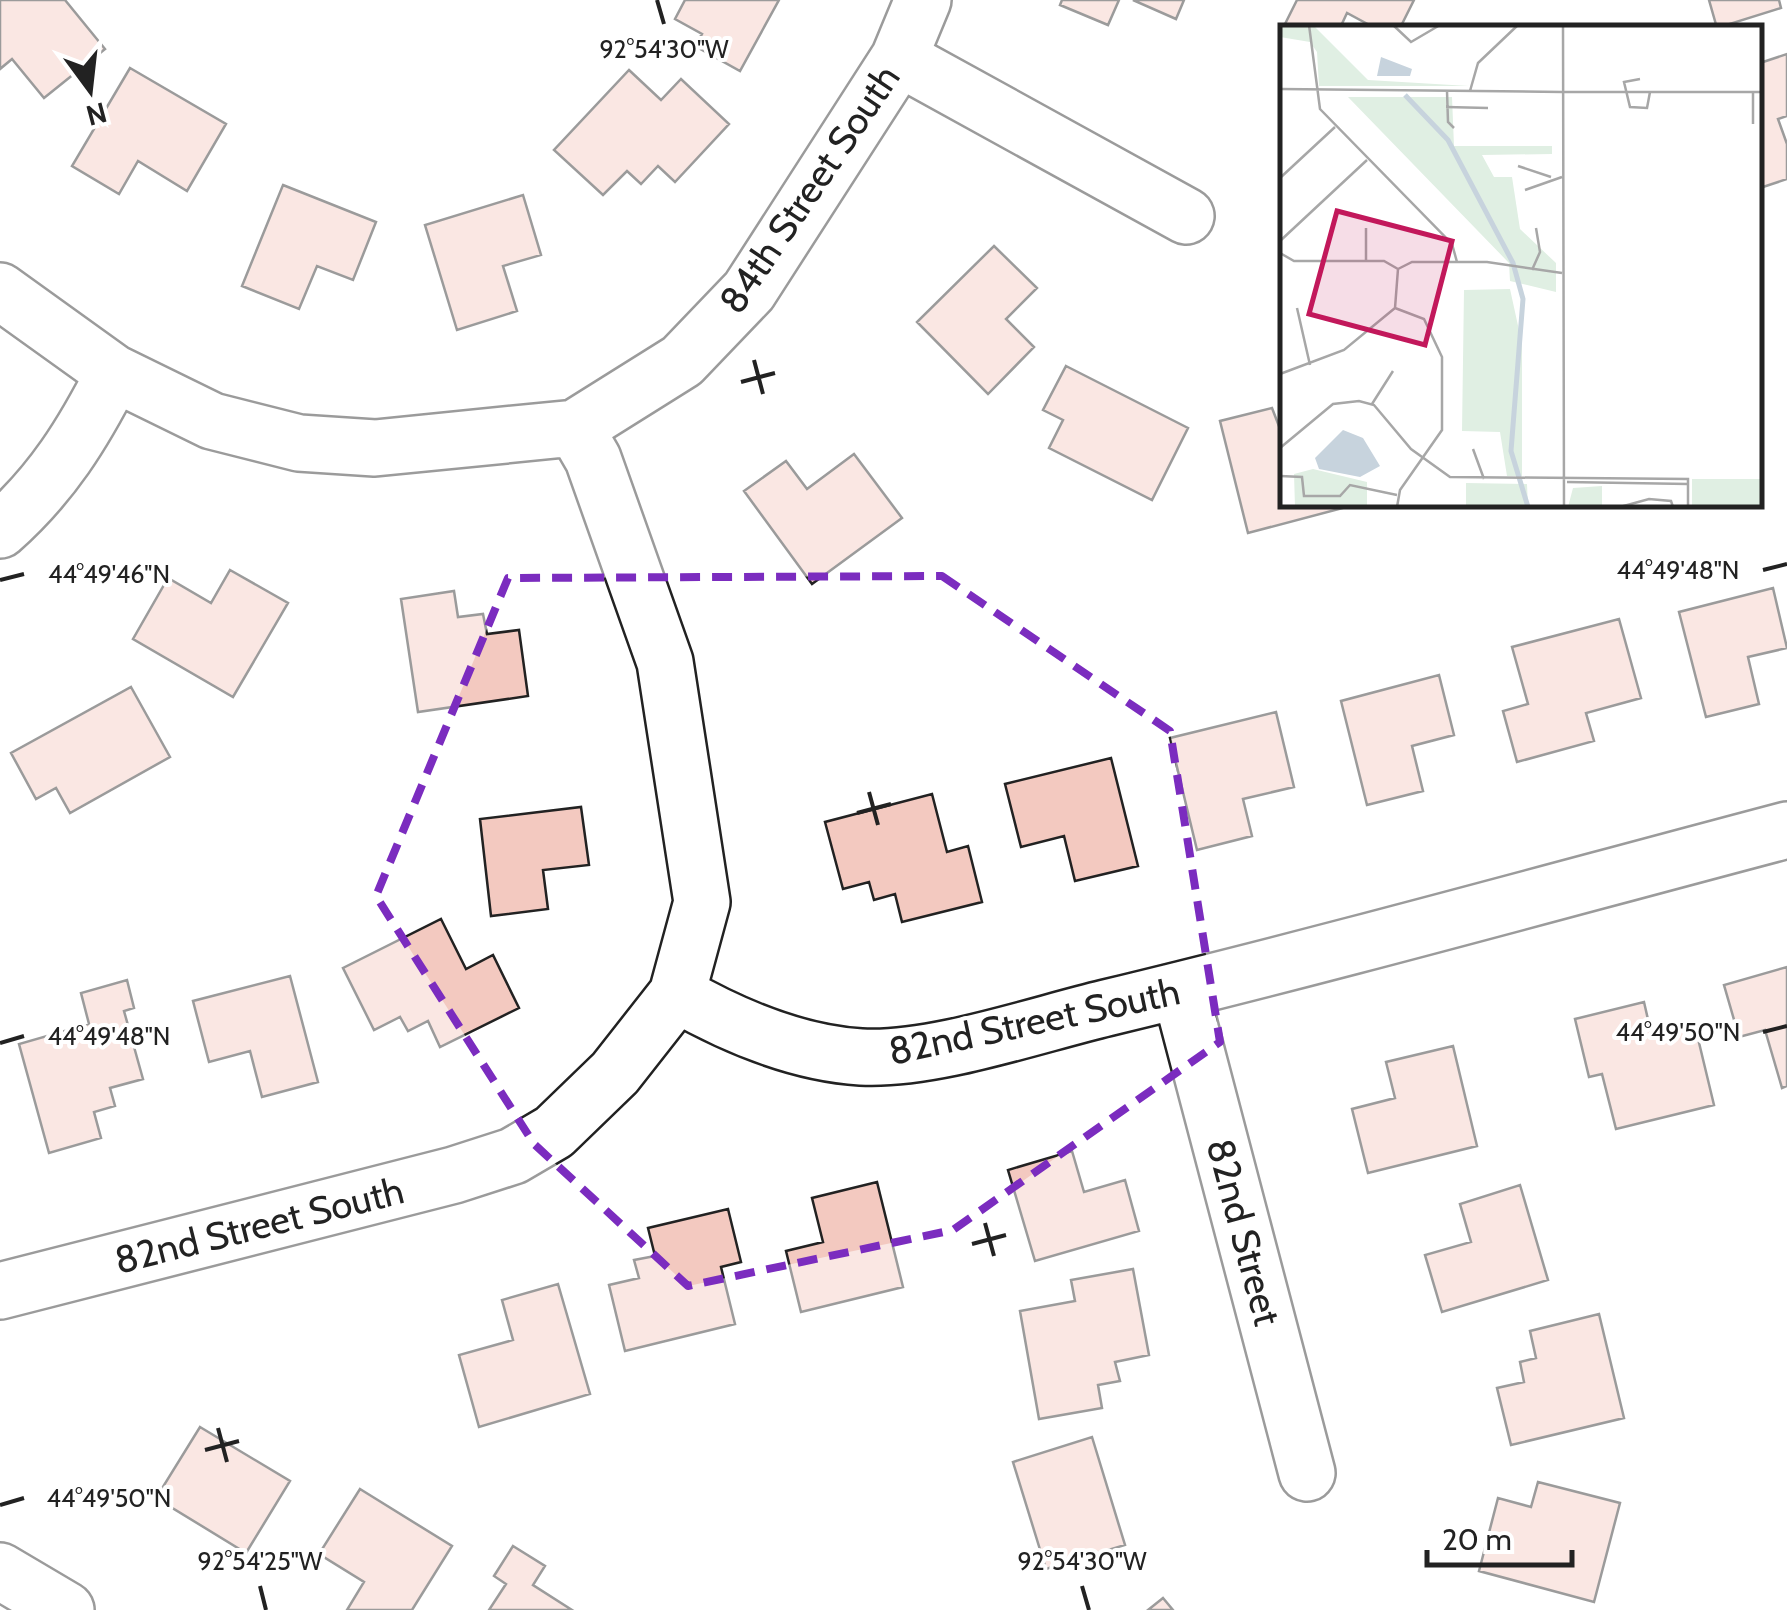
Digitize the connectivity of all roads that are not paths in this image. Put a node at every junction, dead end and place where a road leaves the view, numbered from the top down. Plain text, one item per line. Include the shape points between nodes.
1 (923, 0) edge
2 (899, 58) junction
3 (1186, 216) dead end
4 (0, 291) edge
5 (114, 373) junction
6 (575, 428) junction
7 (0, 530) edge
8 (1787, 830) edge
9 (1180, 990) junction
10 (676, 994) junction
11 (0, 1291) edge
12 (1308, 1473) dead end
13 (0, 1572) edge
14 (66, 1610) edge

1 - 2 street, 84th Street South
2 - 3 street
2 - 6 street, 84th Street South via 749,291 682,362
4 - 5 street
5 - 6 street via 212,421 299,444 374,448
5 - 7 street via 76,446 37,497
6 - 10 street via 593,460 665,662 702,902
8 - 9 street, 82nd Street South
9 - 10 street, 82nd Street South via 918,1053 862,1057 732,1025
9 - 12 street, 82nd Street
10 - 11 street, 82nd Street South via 615,1072 554,1132 514,1156
13 - 14 street

